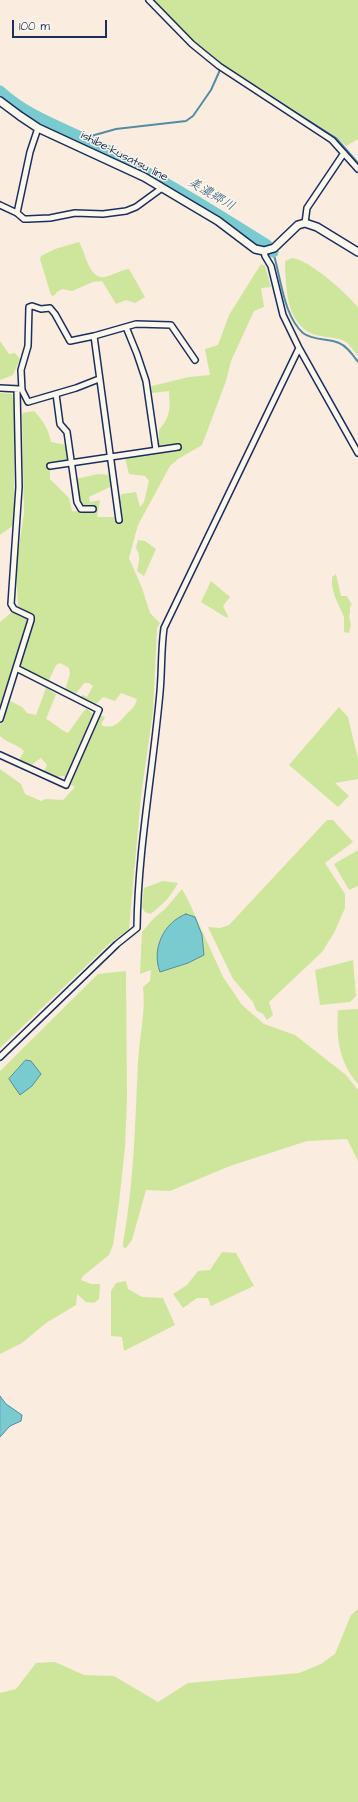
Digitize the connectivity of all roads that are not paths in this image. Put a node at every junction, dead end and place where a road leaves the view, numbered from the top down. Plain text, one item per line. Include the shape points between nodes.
1 (149, 0) edge
2 (0, 101) edge
3 (38, 128) junction
4 (344, 153) junction
5 (358, 169) edge
6 (162, 188) junction
7 (0, 205) edge
8 (17, 213) junction
9 (305, 223) junction
10 (265, 251) junction
11 (358, 252) edge
12 (126, 327) junction
13 (94, 336) junction
14 (299, 348) junction
15 (195, 360) dead end
16 (99, 379) junction
17 (0, 388) edge
18 (20, 389) junction
19 (56, 394) junction
20 (28, 402) junction
21 (18, 406) junction
22 (178, 447) dead end
23 (156, 450) junction
24 (358, 453) edge
25 (111, 457) junction
26 (71, 463) junction
27 (50, 466) dead end
28 (93, 509) dead end
29 (119, 520) dead end
30 (16, 668) junction
31 (0, 719) edge
32 (0, 755) edge
33 (0, 1057) edge

1 - 4 street via 192,44 219,66 332,140
2 - 3 main road, ishibe-kusatsu line
3 - 6 main road, ishibe-kusatsu line via 128,169
3 - 8 street via 30,152
4 - 5 street
4 - 9 street via 307,208
6 - 8 street via 136,207 126,211 92,215 75,213 28,219
6 - 10 main road, ishibe-kusatsu line via 218,221 255,249
7 - 8 street
9 - 10 main road via 276,246
9 - 11 main road
10 - 14 street via 264,256 270,266 282,312
12 - 13 street
12 - 15 street via 140,324 171,325
12 - 23 street via 146,381
13 - 16 street
13 - 18 street via 70,341 50,308 41,310 29,306 28,346 21,370
14 - 24 street
14 - 33 street via 164,628 160,652 160,691 139,880 137,928 117,944
16 - 19 street
16 - 25 street
17 - 18 street
18 - 20 street
18 - 21 street
19 - 20 street
19 - 26 street via 60,424 67,432
20 - 21 street
21 - 30 street via 19,487 11,604 14,609 31,617 31,620
22 - 23 street
23 - 25 street
25 - 26 street
25 - 29 street
26 - 27 street
26 - 28 street via 79,507
30 - 31 street
30 - 32 street via 99,710 66,785

